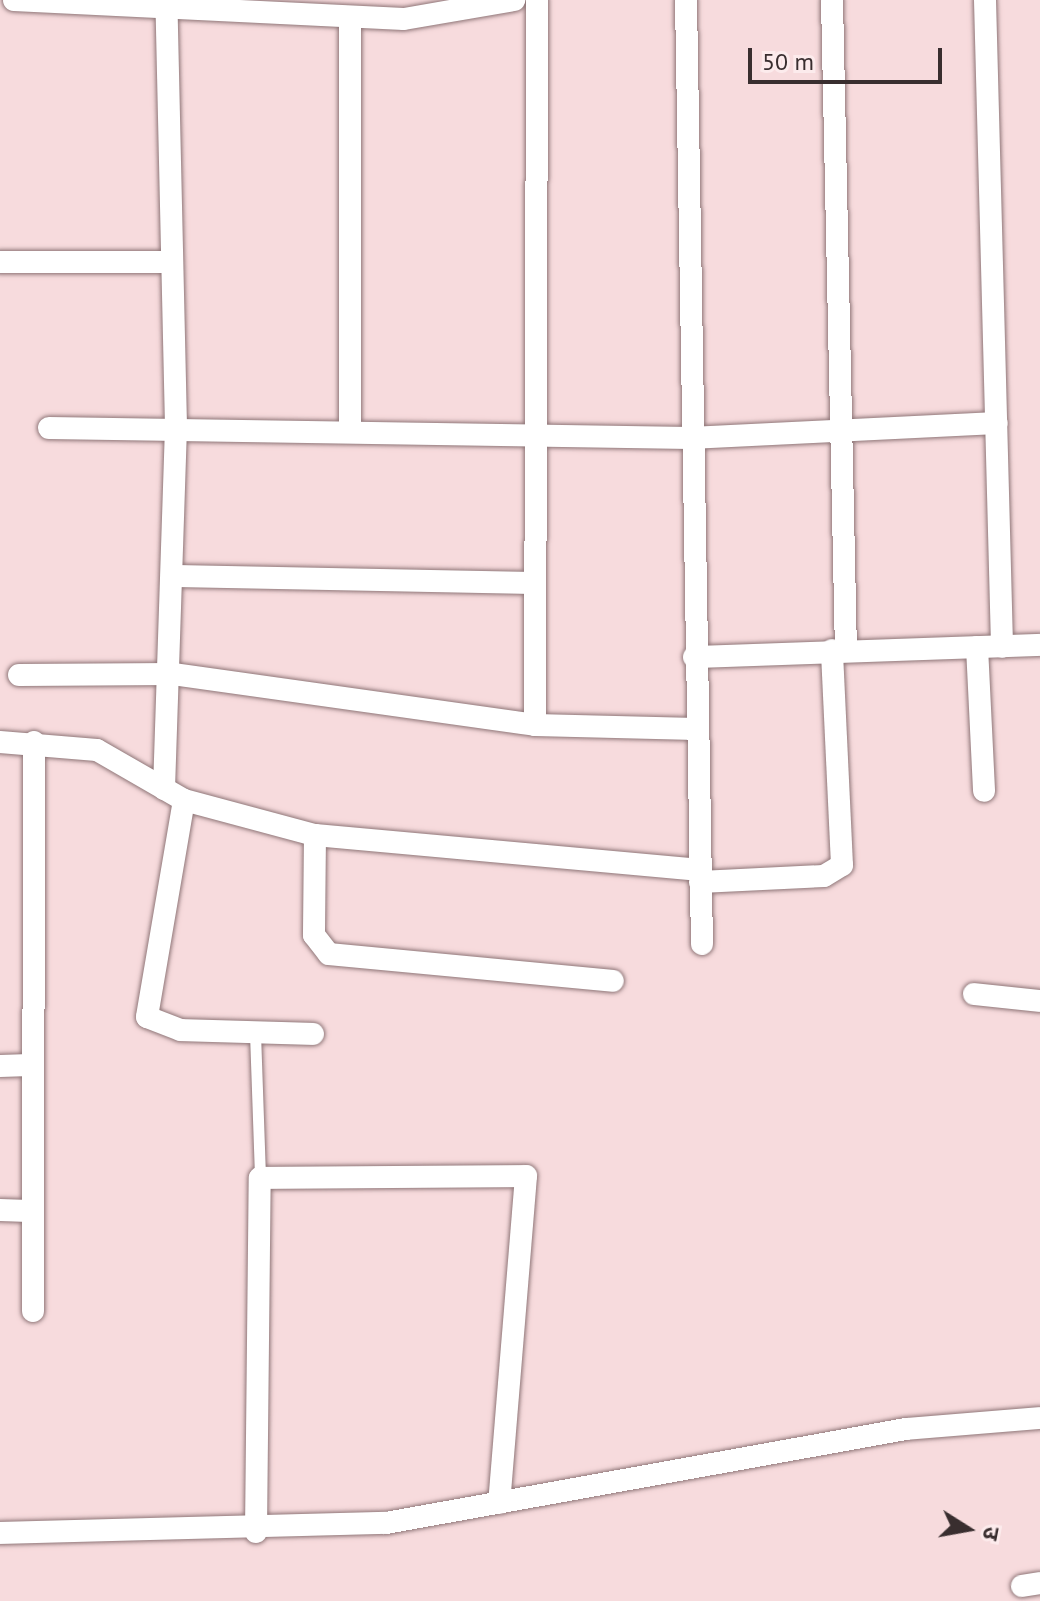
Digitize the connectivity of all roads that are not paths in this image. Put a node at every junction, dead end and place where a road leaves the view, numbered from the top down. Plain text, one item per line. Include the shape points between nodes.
1 (14, 0) edge
2 (514, 0) edge
3 (537, 0) edge
4 (686, 0) edge
5 (832, 0) edge
6 (985, 0) edge
7 (166, 6) edge
8 (404, 10) edge
9 (350, 18) junction
10 (0, 262) edge
11 (172, 262) junction
12 (997, 423) junction
13 (176, 426) junction
14 (49, 428) dead end
15 (841, 430) junction
16 (534, 431) junction
17 (350, 432) junction
18 (690, 438) junction
19 (174, 576) junction
20 (535, 583) junction
21 (1040, 645) edge
22 (977, 647) junction
23 (1002, 647) junction
24 (839, 650) junction
25 (694, 657) junction
26 (173, 674) junction
27 (19, 675) dead end
28 (535, 725) junction
29 (696, 729) junction
30 (0, 742) edge
31 (34, 742) junction
32 (164, 789) junction
33 (984, 791) dead end
34 (184, 800) junction
35 (315, 835) junction
36 (700, 876) junction
37 (702, 944) dead end
38 (613, 981) dead end
39 (974, 994) dead end
40 (1040, 1001) edge
41 (255, 1033) junction
42 (313, 1034) dead end
43 (30, 1065) junction
44 (0, 1066) edge
45 (260, 1178) junction
46 (0, 1210) edge
47 (29, 1211) junction
48 (33, 1311) dead end
49 (1040, 1418) edge
50 (499, 1503) junction
51 (256, 1532) junction
52 (0, 1533) edge

1 - 7 street
2 - 8 street
3 - 16 street
4 - 18 street
5 - 15 street
6 - 12 street
7 - 9 street
7 - 11 street
8 - 9 street
9 - 17 street
10 - 11 street
11 - 13 street
12 - 15 street
12 - 23 street
13 - 14 street
13 - 17 street
13 - 19 street
15 - 18 street
15 - 24 street
16 - 17 street
16 - 18 street
16 - 20 street
18 - 25 street
19 - 20 street
19 - 26 street
20 - 28 street
21 - 23 street
22 - 23 street
22 - 24 street
22 - 33 street
24 - 25 street
24 - 36 street via 842,865 824,876
25 - 29 street
26 - 27 street
26 - 28 street
26 - 32 street
28 - 29 street
29 - 36 street
30 - 31 street
31 - 32 street via 97,750
31 - 43 street
32 - 34 street
34 - 35 street
34 - 41 street via 147,1017 181,1030
35 - 36 street
35 - 38 street via 314,935 329,954
36 - 37 street
39 - 40 street
41 - 42 street
41 - 45 lane
43 - 44 street
43 - 47 street
45 - 50 street via 526,1176
45 - 51 street
46 - 47 street
47 - 48 street
49 - 50 street via 906,1429
50 - 51 street via 424,1518
51 - 52 street

